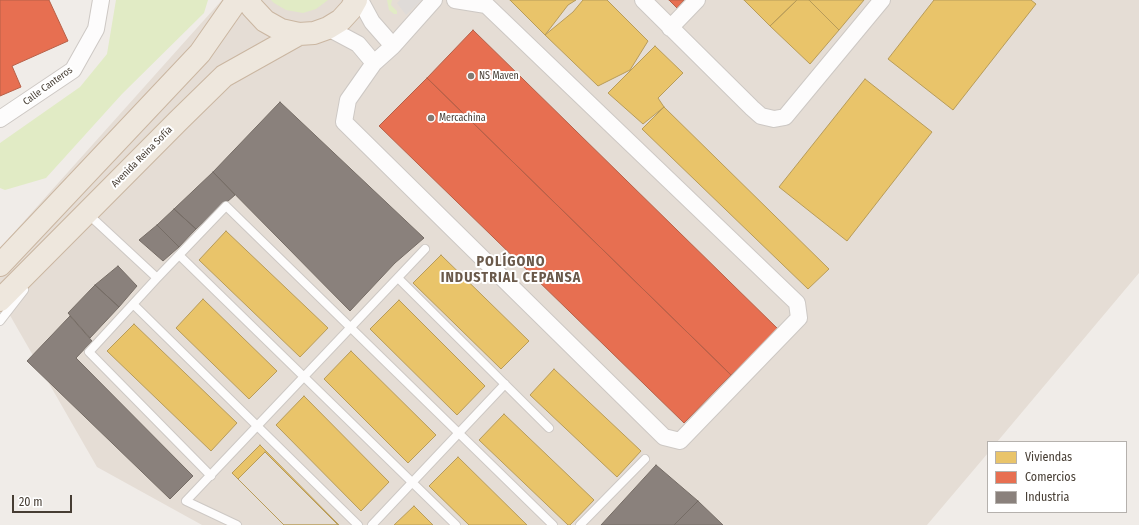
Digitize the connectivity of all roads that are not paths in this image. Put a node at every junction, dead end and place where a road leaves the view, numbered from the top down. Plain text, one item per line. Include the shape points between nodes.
1 (101, 0) edge
2 (237, 0) edge
3 (248, 0) edge
4 (356, 0) edge
5 (360, 0) edge
6 (434, 0) edge
7 (455, 0) edge
8 (643, 0) edge
9 (697, 0) edge
10 (882, 0) edge
11 (483, 2) edge
12 (328, 28) junction
13 (670, 28) junction
14 (299, 34) junction
15 (393, 46) junction
16 (374, 63) junction
17 (0, 119) edge
18 (87, 213) junction
19 (70, 230) junction
20 (425, 250) dead end
21 (179, 255) junction
22 (0, 265) edge
23 (157, 278) junction
24 (398, 278) junction
25 (0, 300) edge
26 (134, 304) junction
27 (0, 321) edge
28 (351, 328) junction
29 (305, 377) junction
30 (505, 384) junction
31 (258, 426) junction
32 (549, 428) dead end
33 (459, 433) junction
34 (645, 459) dead end
35 (211, 476) junction
36 (412, 482) junction
37 (237, 525) edge
38 (358, 525) edge
39 (372, 525) edge
40 (456, 525) edge
41 (553, 525) edge
42 (580, 525) edge

1 - 17 street, Calle Canteros via 96,29 73,70
2 - 22 highway via 200,53
3 - 14 highway via 265,21 281,30
4 - 12 highway via 341,20
5 - 15 street via 372,22
6 - 15 street
7 - 11 street
8 - 13 street
9 - 13 street
10 - 13 street via 785,117 774,119 762,116 752,108
11 - 16 street via 797,303 799,318 680,441 664,437 344,122 348,100
12 - 14 highway via 314,33
12 - 16 street via 358,44
14 - 18 highway, Avenida Reina Sofía via 224,76
15 - 16 street
18 - 19 highway, Avenida Reina Sofía
18 - 23 lane
19 - 25 highway, Avenida Reina Sofía
19 - 27 lane
20 - 24 lane
21 - 23 lane
21 - 28 lane via 226,206
21 - 29 lane
23 - 26 lane
24 - 28 lane
24 - 30 lane
26 - 31 lane
26 - 35 lane via 89,352
28 - 29 lane
28 - 33 lane
29 - 31 lane
29 - 36 lane
30 - 32 lane
30 - 33 lane
31 - 35 lane
31 - 38 lane
33 - 36 lane
33 - 41 lane
34 - 42 lane
35 - 37 lane via 186,501
36 - 39 lane
36 - 40 lane

